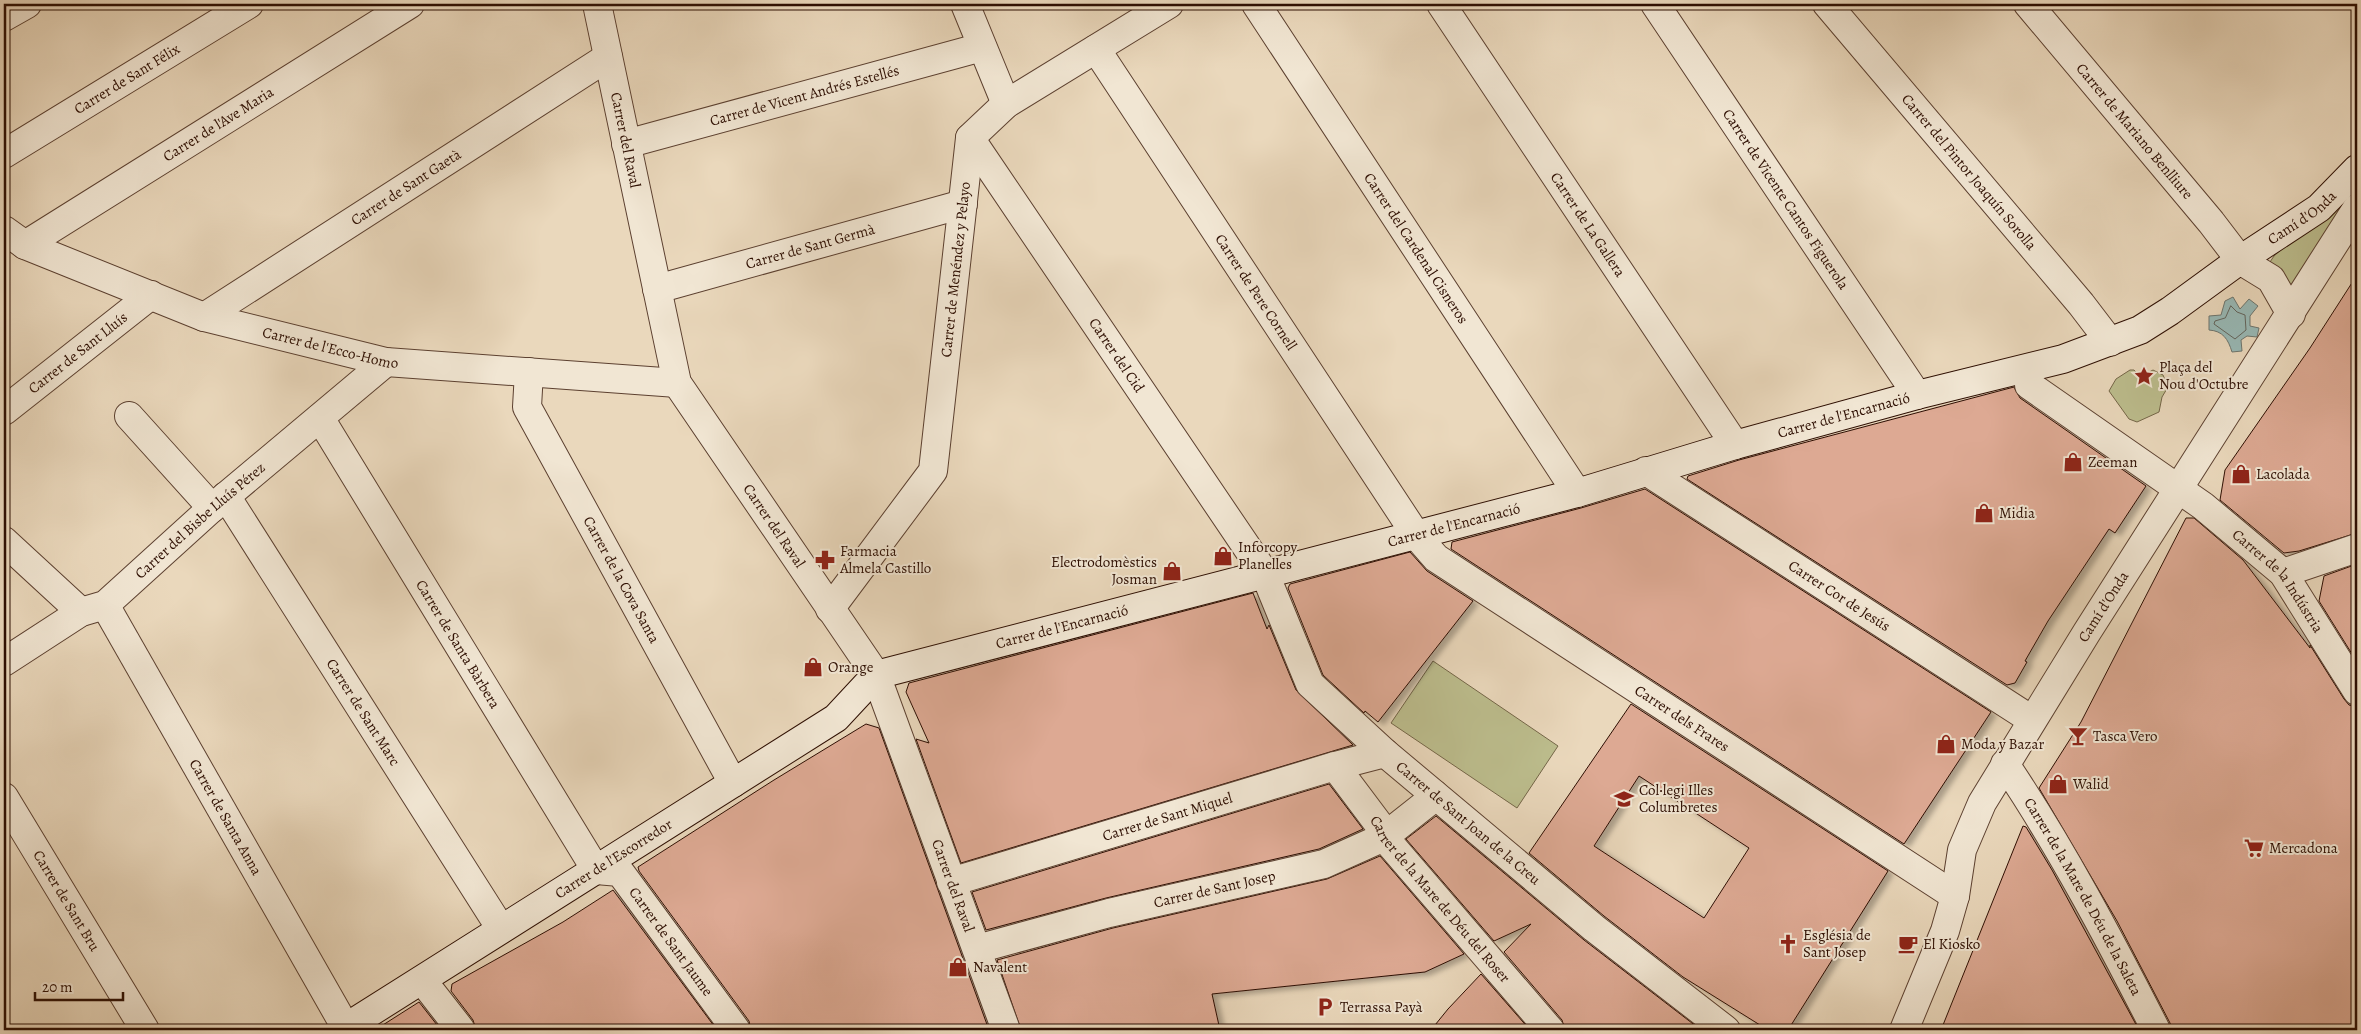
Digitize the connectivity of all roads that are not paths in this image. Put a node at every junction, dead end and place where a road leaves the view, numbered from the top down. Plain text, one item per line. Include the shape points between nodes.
1 (27, 4) edge
2 (250, 4) edge
3 (410, 4) edge
4 (597, 4) edge
5 (965, 4) edge
6 (1169, 4) edge
7 (1256, 4) edge
8 (1440, 4) edge
9 (1655, 4) edge
10 (1827, 4) edge
11 (2038, 7) edge
12 (1134, 13) edge
13 (4, 17) edge
14 (982, 47) junction
15 (1096, 49) junction
16 (608, 57) junction
17 (1006, 104) junction
18 (970, 138) junction
19 (626, 144) junction
20 (4, 154) edge
21 (2357, 169) edge
22 (963, 204) junction
23 (2357, 208) edge
24 (14, 238) edge
25 (2240, 260) junction
26 (657, 288) junction
27 (151, 295) junction
28 (2291, 314) junction
29 (204, 317) junction
30 (2110, 342) junction
31 (386, 362) junction
32 (2030, 369) junction
33 (529, 372) junction
34 (677, 382) junction
35 (1917, 396) junction
36 (4, 411) edge
37 (129, 416) dead end
38 (320, 418) junction
39 (1735, 445) junction
40 (1646, 471) junction
41 (2178, 489) junction
42 (1577, 493) junction
43 (219, 502) junction
44 (1416, 535) junction
45 (4, 541) edge
46 (2357, 548) edge
47 (2283, 573) junction
48 (1265, 574) junction
49 (93, 609) junction
50 (830, 609) junction
51 (4, 662) edge
52 (876, 676) junction
53 (2357, 691) edge
54 (2032, 720) junction
55 (1385, 753) junction
56 (2005, 764) junction
57 (1335, 766) junction
58 (733, 784) junction
59 (1434, 794) junction
60 (4, 797) edge
61 (1384, 837) junction
62 (596, 870) junction
63 (951, 882) junction
64 (1955, 896) junction
65 (501, 929) junction
66 (977, 949) junction
67 (422, 980) junction
68 (344, 1029) edge
69 (145, 1030) edge
70 (461, 1030) edge
71 (736, 1030) edge
72 (1006, 1030) edge
73 (1550, 1030) edge
74 (1726, 1030) edge
75 (1904, 1030) edge
76 (2156, 1030) edge

1 - 13 street
2 - 20 street, Carrer de Sant Félix
3 - 24 street, Carrer de l'Ave Maria
4 - 16 street, Carrer del Raval
5 - 14 street
6 - 12 street
7 - 42 street, Carrer del Cardenal Cisneros
8 - 39 street, Carrer de La Gallera
9 - 35 street, Carrer de Vicente Cantos Figuerola
10 - 30 street, Carrer del Pintor Joaquín Sorolla
11 - 25 street, Carrer de Mariano Benlliure
12 - 15 street
14 - 17 street
14 - 19 street, Carrer de Vicent Andrés Estellés
15 - 17 street
15 - 44 street, Carrer de Pere Cornell
16 - 19 street, Carrer del Raval
16 - 29 street, Carrer de Sant Gaetà
17 - 18 street
18 - 22 street, Carrer de Menéndez y Pelayo
18 - 48 street, Carrer del Cid
19 - 26 street, Carrer del Raval
21 - 25 street, Camí d'Onda via 2319,208
22 - 26 street, Carrer de Sant Germà
22 - 50 street, Carrer de Menéndez y Pelayo via 932,471
23 - 28 street, Camí d'Onda
24 - 27 street, Carrer de l'Ecco-Homo
25 - 28 street via 2271,279
25 - 30 street via 2140,330
26 - 34 street, Carrer del Raval
27 - 29 street, Carrer de l'Ecco-Homo
27 - 36 street, Carrer de Sant Lluís
28 - 41 street, Camí d'Onda
29 - 31 street, Carrer de l'Ecco-Homo
30 - 32 street
31 - 33 street, Carrer de l'Ecco-Homo
31 - 38 street, Carrer del Bisbe Lluís Pérez
32 - 35 street, Carrer de l'Encarnació
32 - 41 street via 2029,385
33 - 34 street, Carrer de l'Ecco-Homo
33 - 58 street, Carrer de la Cova Santa via 526,408
34 - 50 street, Carrer del Raval
35 - 39 street, Carrer de l'Encarnació
37 - 43 street, Carrer de Sant Marc
38 - 43 street, Carrer del Bisbe Lluís Pérez
38 - 62 street, Carrer de Santa Bàrbera
39 - 40 street, Carrer de l'Encarnació
40 - 42 street, Carrer de l'Encarnació
40 - 54 street, Carrer Cor de Jesús
41 - 47 street, Carrer de la Indústria
41 - 54 street, Camí d'Onda
42 - 44 street, Carrer de l'Encarnació
43 - 49 street, Carrer del Bisbe Lluís Pérez
43 - 65 street, Carrer de Sant Marc
44 - 48 street, Carrer de l'Encarnació
44 - 64 street, Carrer dels Frares via 1436,558
45 - 49 street, Carrer de Santa Anna
46 - 47 street
47 - 53 street, Carrer de la Indústria
48 - 52 street, Carrer de l'Encarnació
48 - 55 street, Carrer de Sant Joan de la Creu via 1310,684
49 - 51 street, Carrer del Bisbe Lluís Pérez
49 - 68 street, Carrer de Santa Anna
50 - 52 street, Carrer del Raval
52 - 58 street, Carrer de l'Escorredor via 836,718
52 - 63 street, Carrer del Raval
54 - 56 street, Camí d'Onda
55 - 57 street, Carrer de Sant Miquel
55 - 59 street, Carrer de Sant Joan de la Creu
56 - 64 street, Camí d'Onda via 1982,803 1962,850
56 - 76 street, Carrer de la Mare de Déu de la Saleta via 2111,942
57 - 61 street, Carrer de la Mare de Déu del Roser via 1380,826
57 - 63 street, Carrer de Sant Miquel
58 - 62 street, Carrer de l'Escorredor
59 - 61 street, Carrer de Sant Josep
59 - 74 street, Carrer de Sant Joan de la Creu via 1594,928
60 - 69 street, Carrer de Sant Bru
61 - 66 street, Carrer de Sant Josep via 1324,864 1109,913
61 - 73 street, Carrer de la Mare de Déu del Roser
62 - 65 street, Carrer de l'Escorredor
62 - 71 street, Carrer de Sant Jaume via 620,872
63 - 66 street, Carrer del Raval
64 - 75 street, Camí d'Onda via 1945,931
65 - 67 street, Carrer de l'Escorredor
66 - 72 street, Carrer del Raval
67 - 68 street, Carrer de l'Escorredor
67 - 70 street

